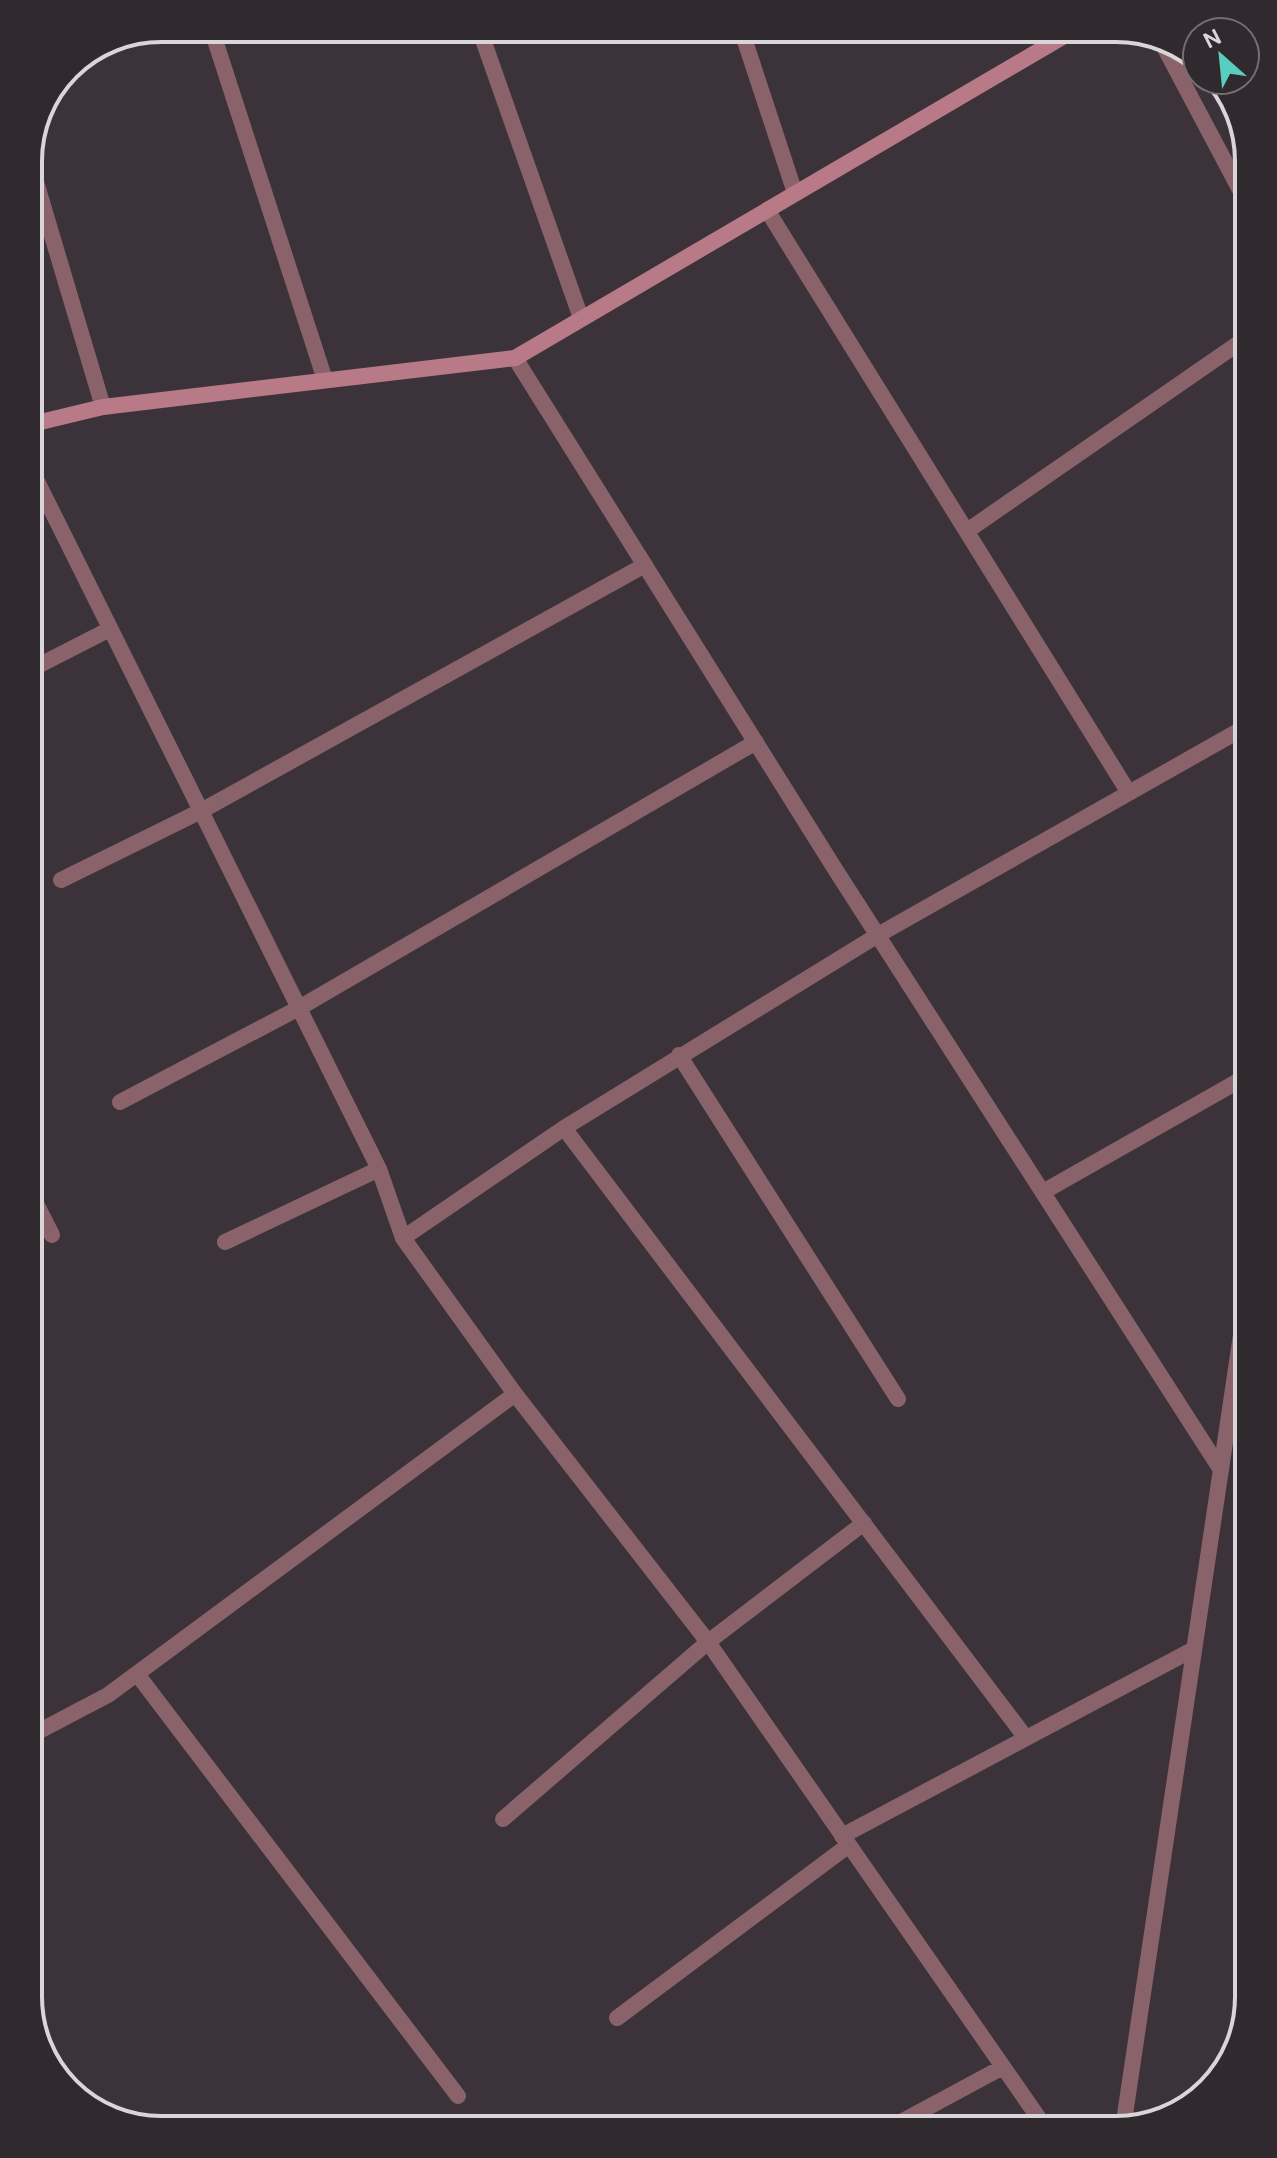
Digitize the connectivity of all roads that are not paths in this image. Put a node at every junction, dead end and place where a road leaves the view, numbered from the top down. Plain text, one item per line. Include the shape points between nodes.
1 (216, 42) edge
2 (484, 42) edge
3 (745, 42) edge
4 (1054, 42) edge
5 (1168, 54) edge
6 (1235, 181) edge
7 (795, 193) junction
8 (42, 202) edge
9 (767, 210) junction
10 (581, 318) junction
11 (1235, 346) edge
12 (515, 358) junction
13 (325, 380) junction
14 (103, 407) junction
15 (42, 422) edge
16 (42, 491) edge
17 (967, 531) junction
18 (645, 565) junction
19 (110, 629) junction
20 (42, 664) edge
21 (1235, 733) edge
22 (756, 742) junction
23 (1129, 793) junction
24 (201, 811) junction
25 (61, 880) dead end
26 (878, 935) junction
27 (299, 1008) junction
28 (679, 1055) junction
29 (1235, 1083) edge
30 (120, 1102) dead end
31 (564, 1128) junction
32 (379, 1169) junction
33 (1043, 1192) junction
34 (42, 1215) edge
35 (52, 1235) dead end
36 (403, 1238) junction
37 (225, 1242) dead end
38 (1235, 1376) edge
39 (1233, 1389) joint
40 (515, 1394) junction
41 (898, 1399) dead end
42 (1221, 1470) junction
43 (864, 1523) junction
44 (708, 1642) junction
45 (1194, 1649) junction
46 (137, 1674) junction
47 (42, 1730) edge
48 (1026, 1738) junction
49 (503, 1819) dead end
50 (846, 1840) junction
51 (617, 2018) dead end
52 (1003, 2067) junction
53 (458, 2096) dead end
54 (1125, 2115) edge
55 (912, 2116) edge
56 (1037, 2116) edge

1 - 13 street
2 - 10 street
3 - 7 street
4 - 7 street
5 - 6 street
7 - 9 street
8 - 14 street
9 - 10 street
9 - 17 street
10 - 12 street
11 - 17 street
12 - 13 street
12 - 18 street
13 - 14 street
14 - 15 street
16 - 19 street
17 - 23 street
18 - 22 street
18 - 24 street
19 - 20 street
19 - 24 street
21 - 23 street
22 - 26 street
22 - 27 street
23 - 26 street
24 - 25 street
24 - 27 street
26 - 28 street
26 - 33 street
27 - 30 street
27 - 32 street
28 - 31 street
28 - 41 street
29 - 33 street
31 - 36 street
31 - 43 street
32 - 36 street
32 - 37 street
33 - 42 street
34 - 35 street
36 - 40 street
38 - 39 street
39 - 42 street
40 - 44 street
40 - 46 street
42 - 45 street
43 - 44 street
43 - 48 street
44 - 49 street
44 - 50 street
45 - 48 street
45 - 54 street
46 - 47 street
46 - 53 street
48 - 50 street
50 - 51 street
50 - 52 street
52 - 55 street
52 - 56 street

